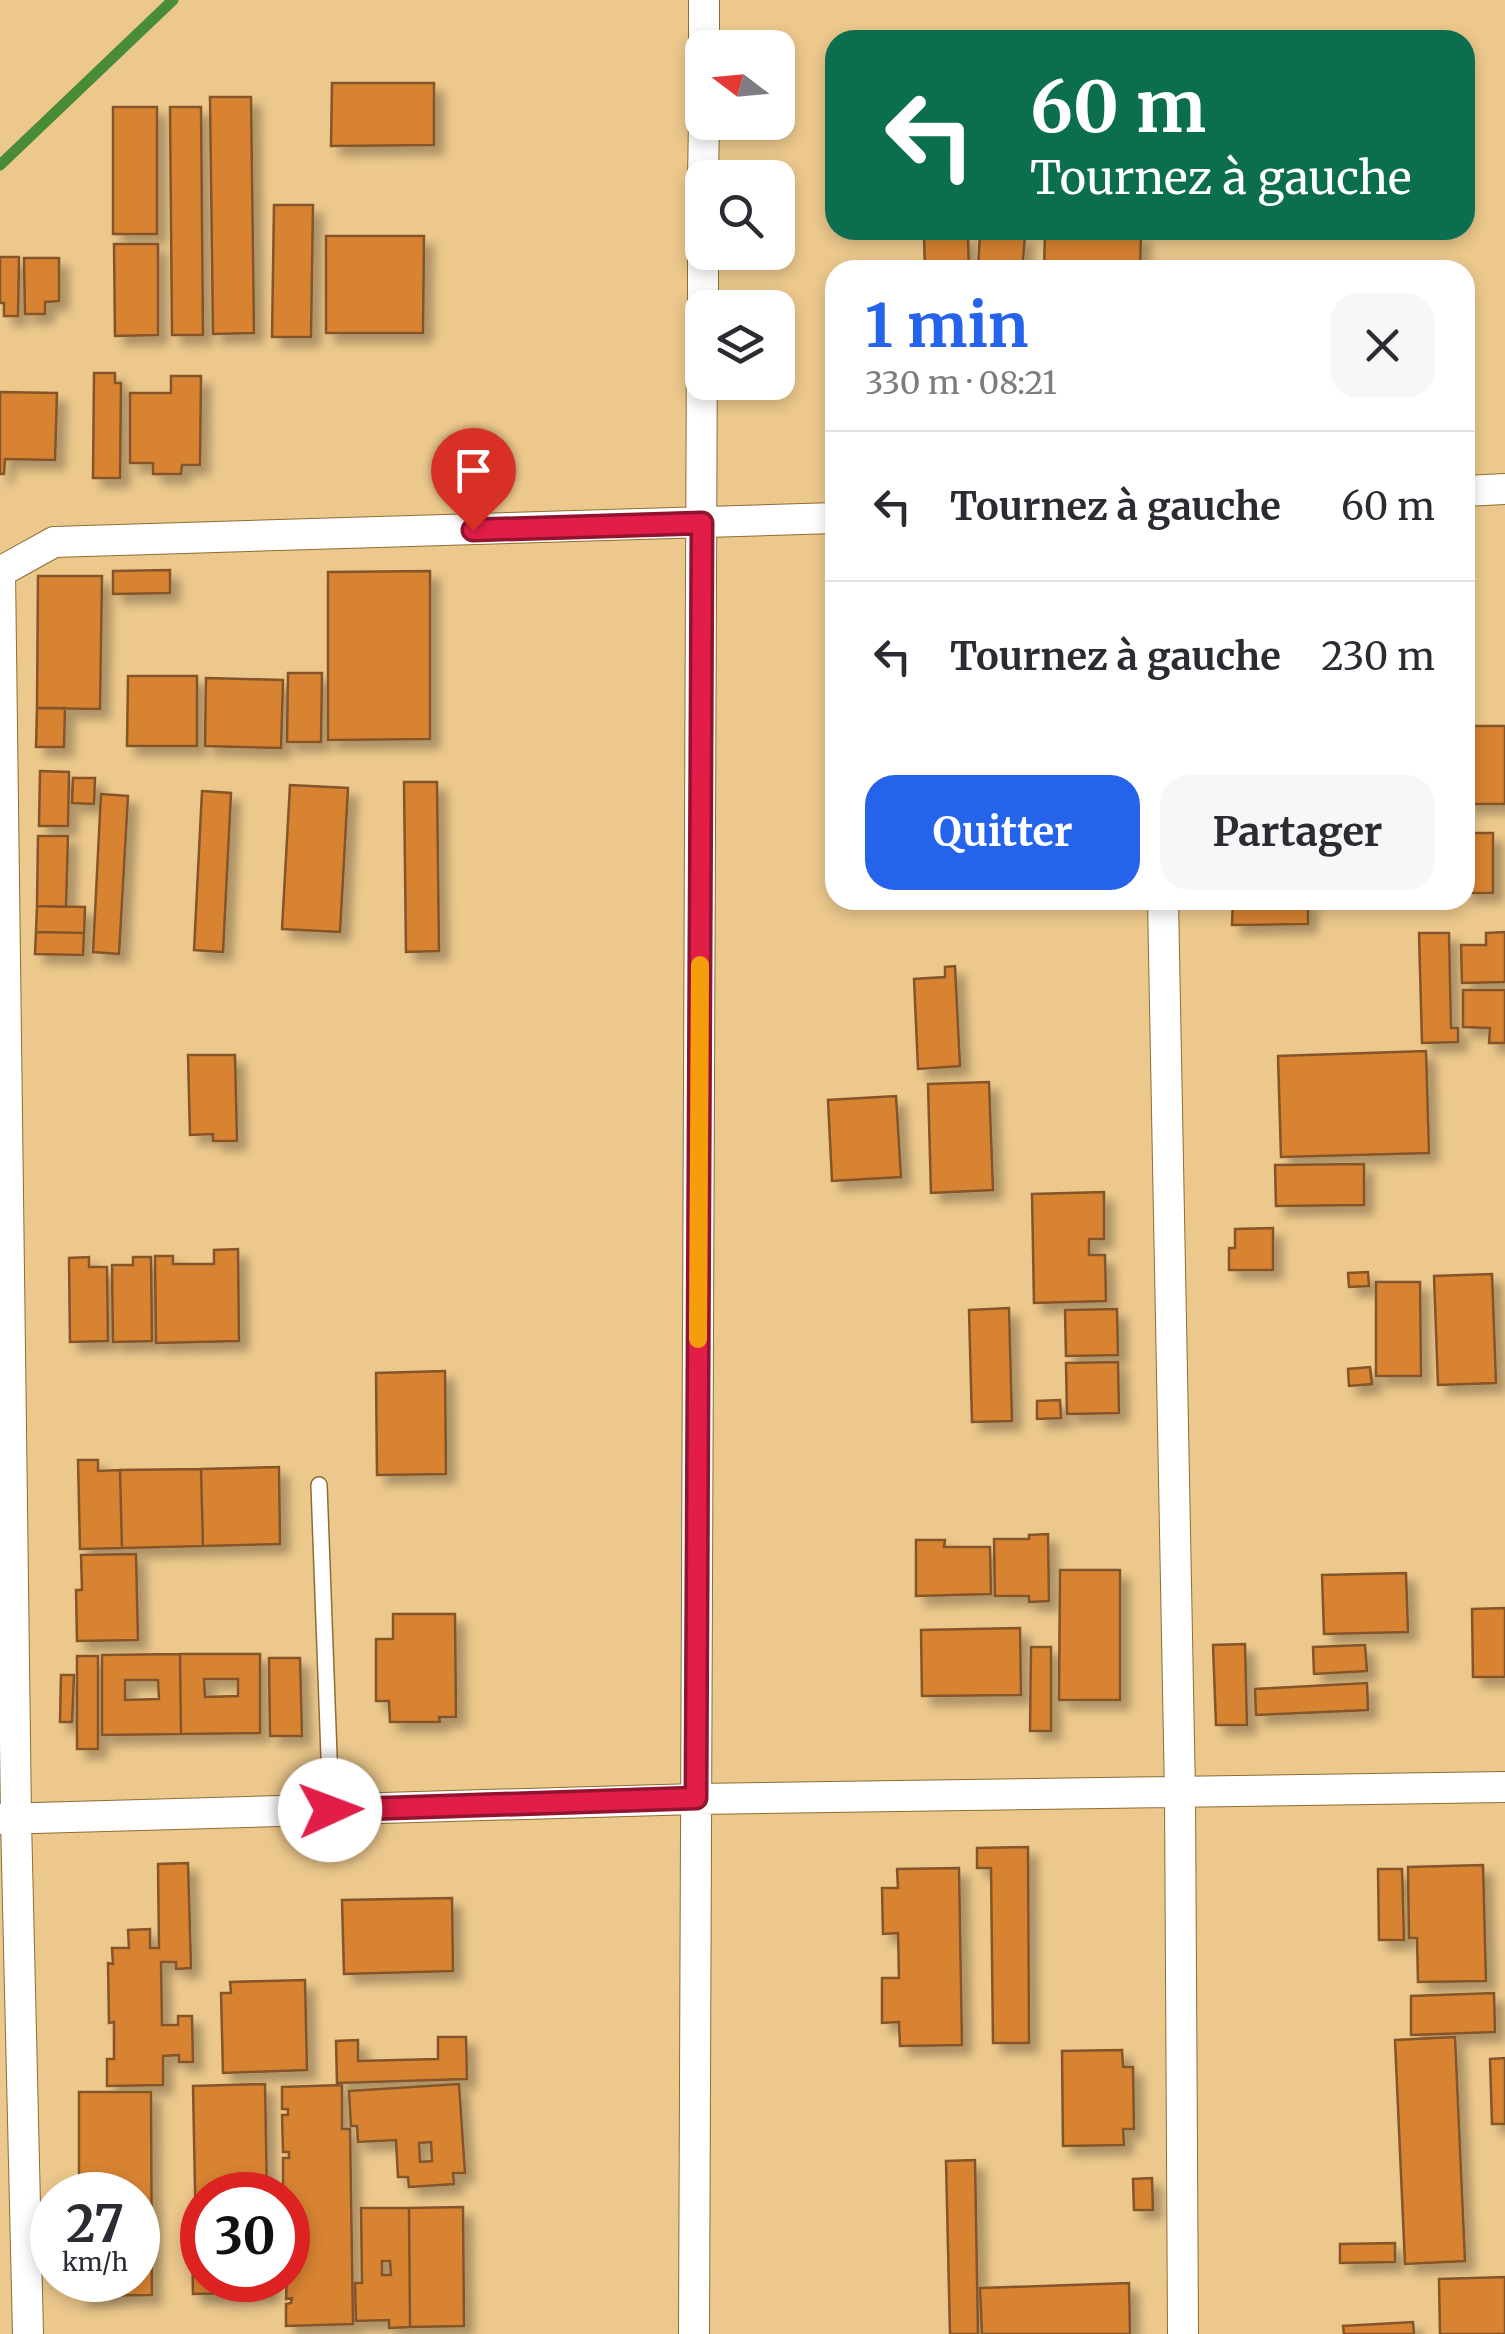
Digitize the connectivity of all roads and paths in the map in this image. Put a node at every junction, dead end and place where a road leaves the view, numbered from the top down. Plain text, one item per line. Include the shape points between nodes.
1 (704, 0) edge
2 (704, 30) edge
3 (702, 400) edge
4 (1505, 489) edge
5 (1475, 490) edge
6 (825, 518) edge
7 (702, 523) junction
8 (0, 572) edge
9 (1163, 910) edge
10 (319, 1485) dead end
11 (1505, 1787) edge
12 (1180, 1794) junction
13 (696, 1798) junction
14 (330, 1810) junction
15 (8, 1819) edge
16 (28, 2334) edge
17 (694, 2334) edge
18 (1183, 2334) edge

1 - 2 street
3 - 7 street
4 - 5 street
6 - 7 street
7 - 8 street via 54,542
7 - 13 street
8 - 15 street
9 - 12 street
10 - 14 lane
11 - 12 street
12 - 13 street
12 - 18 street
13 - 14 street
13 - 17 street
14 - 15 street
15 - 16 street

